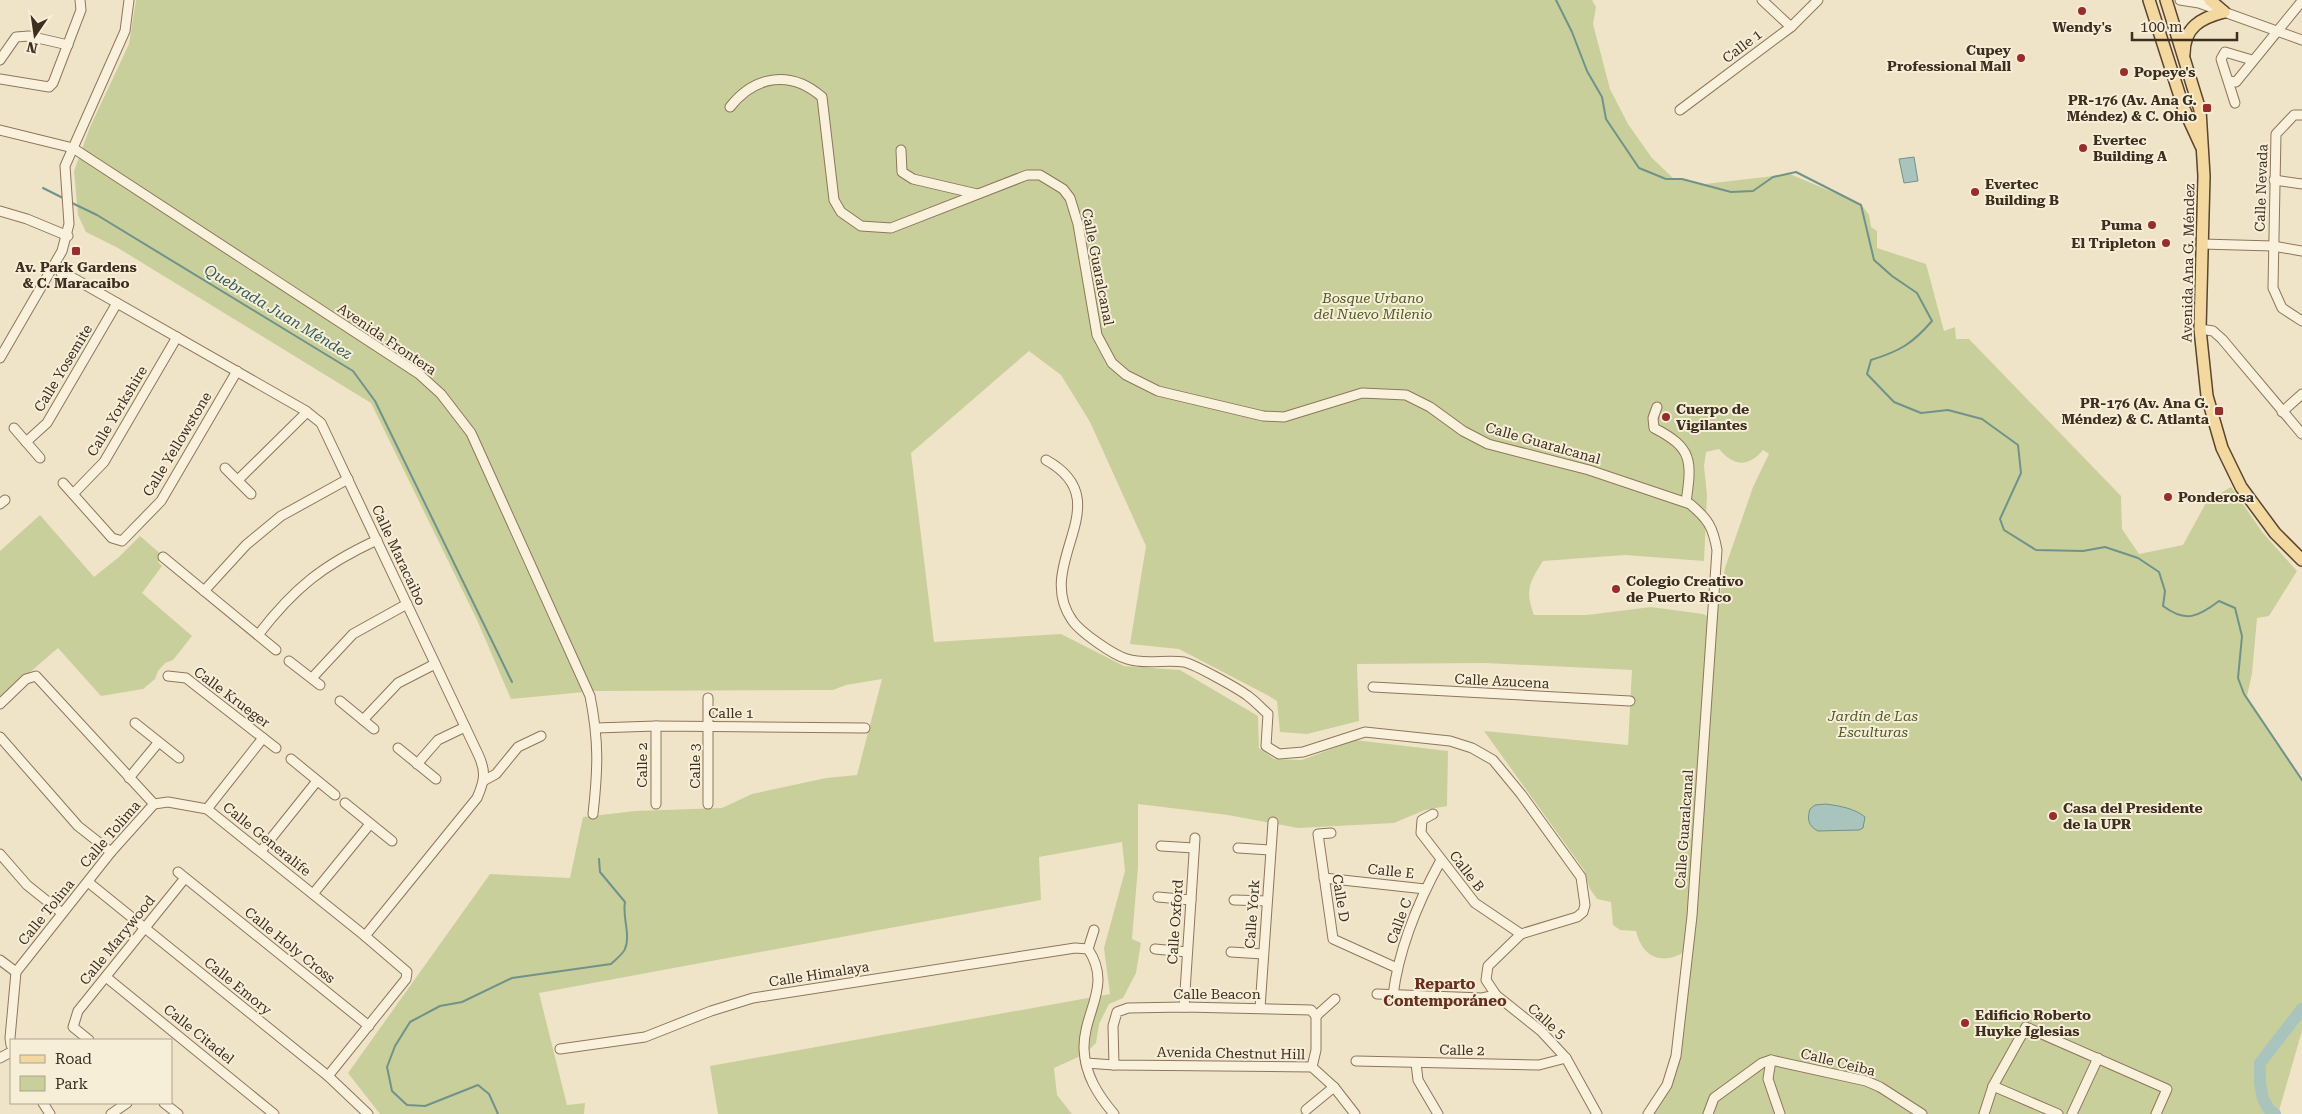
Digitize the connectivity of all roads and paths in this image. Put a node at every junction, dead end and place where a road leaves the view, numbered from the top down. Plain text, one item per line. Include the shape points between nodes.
1 (80, 0) edge
2 (129, 0) edge
3 (1762, 0) edge
4 (1818, 0) edge
5 (2148, 0) edge
6 (2166, 0) edge
7 (2180, 0) edge
8 (2210, 0) edge
9 (2302, 0) edge
10 (2224, 12) junction
11 (1791, 27) junction
12 (2277, 31) junction
13 (2302, 40) edge
14 (68, 45) junction
15 (0, 60) edge
16 (2252, 60) junction
17 (2184, 63) junction
18 (0, 79) edge
19 (2229, 81) junction
20 (2235, 103) dead end
21 (730, 107) dead end
22 (1680, 110) dead end
23 (2302, 115) edge
24 (0, 130) edge
25 (2201, 147) junction
26 (73, 148) junction
27 (901, 150) dead end
28 (2274, 180) junction
29 (2302, 184) edge
30 (977, 194) junction
31 (0, 211) edge
32 (68, 236) junction
33 (2202, 244) junction
34 (2273, 246) junction
35 (2302, 251) edge
36 (57, 268) junction
37 (117, 303) junction
38 (2302, 321) edge
39 (2200, 329) junction
40 (177, 337) junction
41 (0, 358) edge
42 (237, 371) junction
43 (2302, 394) edge
44 (1657, 407) dead end
45 (307, 412) junction
46 (2282, 412) junction
47 (14, 428) dead end
48 (2302, 434) edge
49 (26, 442) junction
50 (40, 458) dead end
51 (1046, 460) dead end
52 (225, 468) dead end
53 (348, 479) junction
54 (238, 480) junction
55 (63, 483) dead end
56 (73, 494) junction
57 (251, 494) dead end
58 (1686, 502) junction
59 (377, 540) junction
60 (163, 557) dead end
61 (2302, 560) edge
62 (204, 591) junction
63 (407, 604) junction
64 (258, 635) junction
65 (276, 650) dead end
66 (290, 661) dead end
67 (435, 664) junction
68 (168, 676) dead end
69 (312, 678) junction
70 (320, 685) dead end
71 (1378, 691) dead end
72 (708, 698) dead end
73 (1630, 701) dead end
74 (340, 702) dead end
75 (0, 704) edge
76 (363, 720) junction
77 (135, 723) dead end
78 (656, 726) junction
79 (466, 727) junction
80 (709, 727) junction
81 (596, 728) junction
82 (865, 728) dead end
83 (374, 729) dead end
84 (541, 736) dead end
85 (0, 737) edge
86 (263, 738) junction
87 (158, 743) junction
88 (276, 748) dead end
89 (398, 748) dead end
90 (179, 758) dead end
91 (291, 759) dead end
92 (417, 764) junction
93 (129, 778) junction
94 (436, 779) dead end
95 (485, 780) junction
96 (317, 782) junction
97 (335, 795) dead end
98 (345, 803) dead end
99 (154, 804) junction
100 (656, 804) dead end
101 (708, 804) dead end
102 (208, 809) junction
103 (593, 814) dead end
104 (1434, 814) dead end
105 (1273, 822) dead end
106 (370, 824) junction
107 (1331, 833) dead end
108 (1194, 838) dead end
109 (392, 841) dead end
110 (1161, 846) dead end
111 (1194, 848) junction
112 (1238, 848) dead end
113 (1270, 850) junction
114 (261, 851) junction
115 (111, 852) junction
116 (0, 854) edge
117 (1441, 860) junction
118 (1324, 878) junction
119 (88, 882) junction
120 (195, 886) joint
121 (1425, 889) junction
122 (313, 894) junction
123 (1158, 898) dead end
124 (1190, 900) junction
125 (1234, 900) dead end
126 (1267, 901) junction
127 (62, 913) junction
128 (145, 928) junction
129 (1094, 930) dead end
130 (1521, 934) junction
131 (365, 936) junction
132 (1088, 949) junction
133 (1155, 950) dead end
134 (1187, 952) junction
135 (1231, 952) dead end
136 (1263, 954) junction
137 (0, 960) edge
138 (1397, 968) junction
139 (16, 972) junction
140 (106, 977) junction
141 (1377, 994) dead end
142 (1393, 994) junction
143 (1496, 995) junction
144 (1335, 999) dead end
145 (1184, 1007) junction
146 (1260, 1008) junction
147 (1316, 1016) junction
148 (369, 1026) junction
149 (10, 1039) edge
150 (89, 1039) edge
151 (560, 1049) dead end
152 (1566, 1058) junction
153 (2098, 1058) junction
154 (1771, 1060) junction
155 (1356, 1061) dead end
156 (1086, 1063) junction
157 (1416, 1063) junction
158 (1114, 1065) junction
159 (1312, 1067) junction
160 (328, 1076) junction
161 (1993, 1086) junction
162 (1334, 1087) junction
163 (126, 1104) edge
164 (165, 1104) edge
165 (1306, 1110) dead end
166 (111, 1114) edge
167 (178, 1114) edge
168 (274, 1114) edge
169 (368, 1114) edge
170 (1114, 1114) edge
171 (1355, 1114) edge
172 (1438, 1114) edge
173 (1597, 1114) edge
174 (1648, 1114) edge
175 (1708, 1114) edge
176 (1780, 1114) edge
177 (1922, 1114) edge
178 (1984, 1114) edge
179 (2058, 1114) edge
180 (2072, 1114) edge
181 (2156, 1114) edge

1 - 14 street via 81,10
2 - 26 street via 125,31
3 - 11 street
4 - 11 street, Calle 1
5 - 25 main road, Avenida Ana G. Méndez via 2184,109
6 - 17 main road, Avenida Ana G. Méndez
7 - 10 street
8 - 10 main road
9 - 12 street
10 - 12 street
10 - 17 main road via 2206,16 2190,28 2184,43
11 - 22 street, Calle 1
12 - 13 street
12 - 16 street
14 - 15 street via 29,36 16,37
14 - 18 street via 56,78 48,87
16 - 19 street via 2236,82
16 - 19 street via 2225,52 2222,59
17 - 25 main road, Avenida Ana G. Méndez via 2200,110
19 - 20 street
21 - 30 street, Calle Guaralcanal via 742,92 770,80 788,80 809,86 822,97 834,200 841,212 861,226 891,228
23 - 28 street, Calle Nevada via 2294,115 2276,134
24 - 26 street, Avenida Frontera
25 - 33 main road, Avenida Ana G. Méndez via 2204,176
26 - 32 street via 65,166
26 - 81 street, Avenida Frontera via 419,374 441,394 471,433 590,696
27 - 30 street via 902,172 913,179
28 - 29 street
28 - 34 street, Calle Nevada
30 - 58 street, Calle Guaralcanal via 1027,175 1040,175 1063,188 1070,198 1078,224 1097,335 1112,363 1126,375 1158,391 1277,417 1298,414 1362,393 1406,395 1488,444 1589,470
31 - 32 street via 27,218
32 - 36 street
33 - 34 street
33 - 39 main road, Avenida Ana G. Méndez
34 - 35 street
34 - 38 street, Calle Nevada via 2273,288 2282,308
36 - 37 street, Calle Maracaibo
36 - 41 street
37 - 40 street, Calle Maracaibo
37 - 49 street, Calle Yosemite via 47,423
39 - 46 street via 2213,332 2222,339
39 - 61 main road, Avenida Ana G. Méndez via 2207,396 2222,448 2241,487 2275,533
40 - 42 street, Calle Maracaibo
40 - 56 street, Calle Yorkshire via 104,462
42 - 45 street, Calle Maracaibo
42 - 56 street, Calle Yellowstone via 161,501 122,542 112,538
43 - 46 street
44 - 58 street via 1654,428 1671,437 1688,456 1691,471
45 - 53 street, Calle Maracaibo via 321,423
45 - 54 street
46 - 48 street
47 - 49 street
49 - 50 street
51 - 130 street via 1058,466 1068,477 1079,503 1062,570 1061,600 1072,621 1095,641 1127,659 1186,662 1249,696 1268,714 1266,746 1279,754 1303,752 1365,732 1450,741 1493,760 1522,794 1581,877 1583,885 1584,912 1578,917
52 - 54 street
53 - 59 street, Calle Maracaibo
53 - 62 street via 281,516 246,545
54 - 57 street
55 - 56 street
58 - 174 street, Calle Guaralcanal via 1711,525 1717,550 1692,916 1676,1056 1666,1085
59 - 63 street, Calle Maracaibo
59 - 64 street via 346,554 309,578 281,604
60 - 62 street
62 - 64 street
63 - 67 street, Calle Maracaibo
63 - 69 street via 353,634
64 - 65 street
66 - 69 street
67 - 76 street via 398,683
67 - 79 street, Calle Maracaibo
68 - 86 street, Calle Krueger via 186,678
69 - 70 street
71 - 73 street, Calle Azucena
72 - 80 street, Calle 3
74 - 76 street
75 - 93 street via 26,679 36,676
76 - 83 street
77 - 87 street
78 - 80 street, Calle 1
78 - 81 street, Calle 1
78 - 100 street, Calle 2
79 - 92 street via 438,740
79 - 95 street, Calle Maracaibo via 484,767
80 - 82 street, Calle 1
80 - 101 street, Calle 3
81 - 103 street, Avenida Frontera via 598,763
84 - 95 street via 518,748 496,774
85 - 115 street via 78,826
86 - 88 street, Calle Krueger
86 - 102 street
87 - 90 street
87 - 93 street
89 - 92 street
91 - 96 street
92 - 94 street
93 - 99 street
95 - 131 street via 477,798
96 - 97 street
96 - 114 street
98 - 106 street
99 - 102 street, Calle Generalife via 168,802
99 - 115 street, Calle Tolima
102 - 114 street, Calle Generalife
104 - 117 street, Calle B via 1422,820 1421,833
105 - 113 street, Calle York
106 - 109 street
106 - 122 street
107 - 118 street, Calle D via 1318,834
108 - 111 street, Calle Oxford
110 - 111 street
111 - 124 street, Calle Oxford
112 - 113 street
113 - 126 street, Calle York
114 - 122 street, Calle Generalife
115 - 119 street, Calle Tolima
116 - 127 street via 27,884
117 - 121 street, Calle C
117 - 130 street, Calle B via 1475,903
118 - 121 street, Calle E
118 - 138 street, Calle D via 1333,939
119 - 127 street, Calle Tolina
119 - 128 street, Calle Emory
120 - 128 street, Calle Marywood via 182,875
120 - 148 street, Calle Holy Cross
121 - 138 street, Calle C
122 - 131 street, Calle Generalife
123 - 124 street
124 - 134 street, Calle Oxford
125 - 126 street
126 - 136 street, Calle York
127 - 139 street, Calle Tolina
128 - 140 street, Calle Marywood
128 - 160 street, Calle Emory
129 - 132 street
130 - 143 street, Calle 5 via 1488,966 1486,980
131 - 148 street, Calle Generalife via 407,972 406,979
132 - 151 street, Calle Himalaya via 1075,948 753,998 646,1037
132 - 156 street via 1094,958 1100,984 1084,1047
133 - 134 street
134 - 145 street, Calle Oxford
135 - 136 street
136 - 146 street, Calle York
137 - 139 street
138 - 142 street, Calle C
139 - 149 street
140 - 150 street, Calle Marywood via 78,1011 73,1026
140 - 168 street, Calle Citadel
141 - 142 street
142 - 143 street via 1482,998
143 - 152 street, Calle 5 via 1541,1031
144 - 147 street
145 - 146 street, Calle Beacon
145 - 158 street, Calle Beacon via 1128,1008 1117,1012 1113,1026
146 - 147 street, Calle Beacon via 1311,1010
147 - 159 street via 1316,1050
148 - 160 street
152 - 157 street, Calle 2 via 1539,1065
152 - 173 street, Calle 5
153 - 161 street via 2026,1026
153 - 180 street
153 - 181 street via 2167,1089
154 - 175 street via 1714,1098
154 - 176 street via 1768,1080
154 - 177 street, Calle Ceiba via 1866,1081
155 - 157 street, Calle 2
156 - 158 street, Avenida Chestnut Hill
156 - 170 street via 1096,1091
157 - 172 street via 1418,1080
158 - 159 street, Avenida Chestnut Hill
159 - 162 street, Avenida Chestnut Hill
160 - 169 street, Calle Emory
161 - 178 street
161 - 179 street
162 - 165 street
162 - 171 street, Avenida Chestnut Hill
163 - 166 street
164 - 167 street

